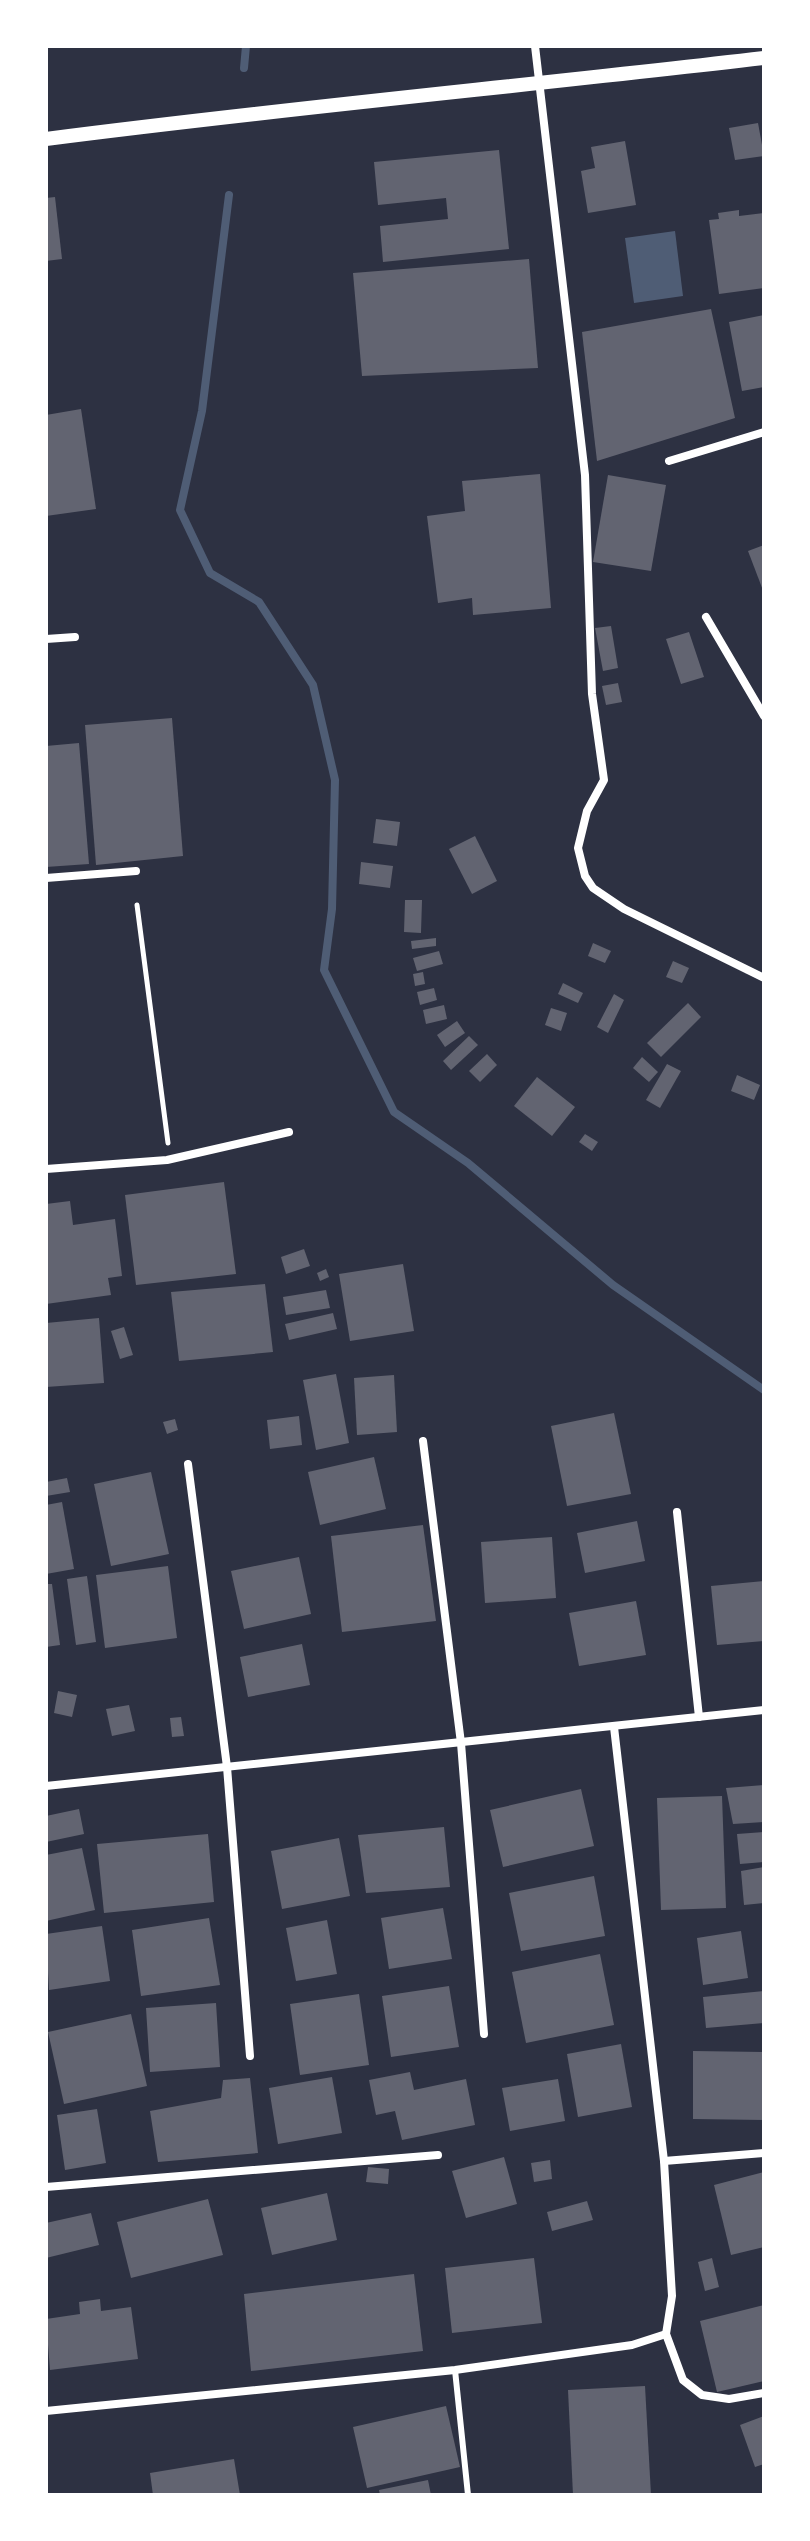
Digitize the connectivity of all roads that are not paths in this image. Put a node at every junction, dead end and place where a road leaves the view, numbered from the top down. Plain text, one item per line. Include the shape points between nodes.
1 (535, 46) edge
2 (764, 58) edge
3 (539, 84) junction
4 (46, 139) edge
5 (764, 432) edge
6 (669, 461) dead end
7 (706, 617) dead end
8 (75, 637) dead end
9 (46, 639) edge
10 (764, 716) edge
11 (136, 871) dead end
12 (46, 878) edge
13 (764, 978) edge
14 (289, 1132) dead end
15 (46, 1169) edge
16 (423, 1441) dead end
17 (188, 1464) dead end
18 (677, 1512) dead end
19 (764, 1710) edge
20 (699, 1717) junction
21 (614, 1727) junction
22 (461, 1743) junction
23 (227, 1767) junction
24 (46, 1786) edge
25 (484, 2034) dead end
26 (250, 2056) dead end
27 (764, 2153) edge
28 (438, 2155) dead end
29 (664, 2161) junction
30 (46, 2187) edge
31 (666, 2334) junction
32 (455, 2370) junction
33 (764, 2393) edge
34 (46, 2411) edge
35 (468, 2495) edge

1 - 3 street
2 - 3 street
3 - 4 street
3 - 13 street via 585,475 592,694 604,780 587,811 578,848 585,876 624,909
5 - 6 street
7 - 10 street
8 - 9 street
11 - 12 street
14 - 15 street via 167,1160
16 - 22 street
17 - 23 street
18 - 20 street
19 - 20 street
20 - 21 street
21 - 22 street
21 - 29 street
22 - 23 street
22 - 25 street
23 - 24 street
23 - 26 street
27 - 29 street
28 - 30 street
29 - 31 street via 672,2296
31 - 32 street via 632,2345
31 - 33 street via 683,2380 702,2395 729,2399
32 - 34 street
32 - 35 lane

